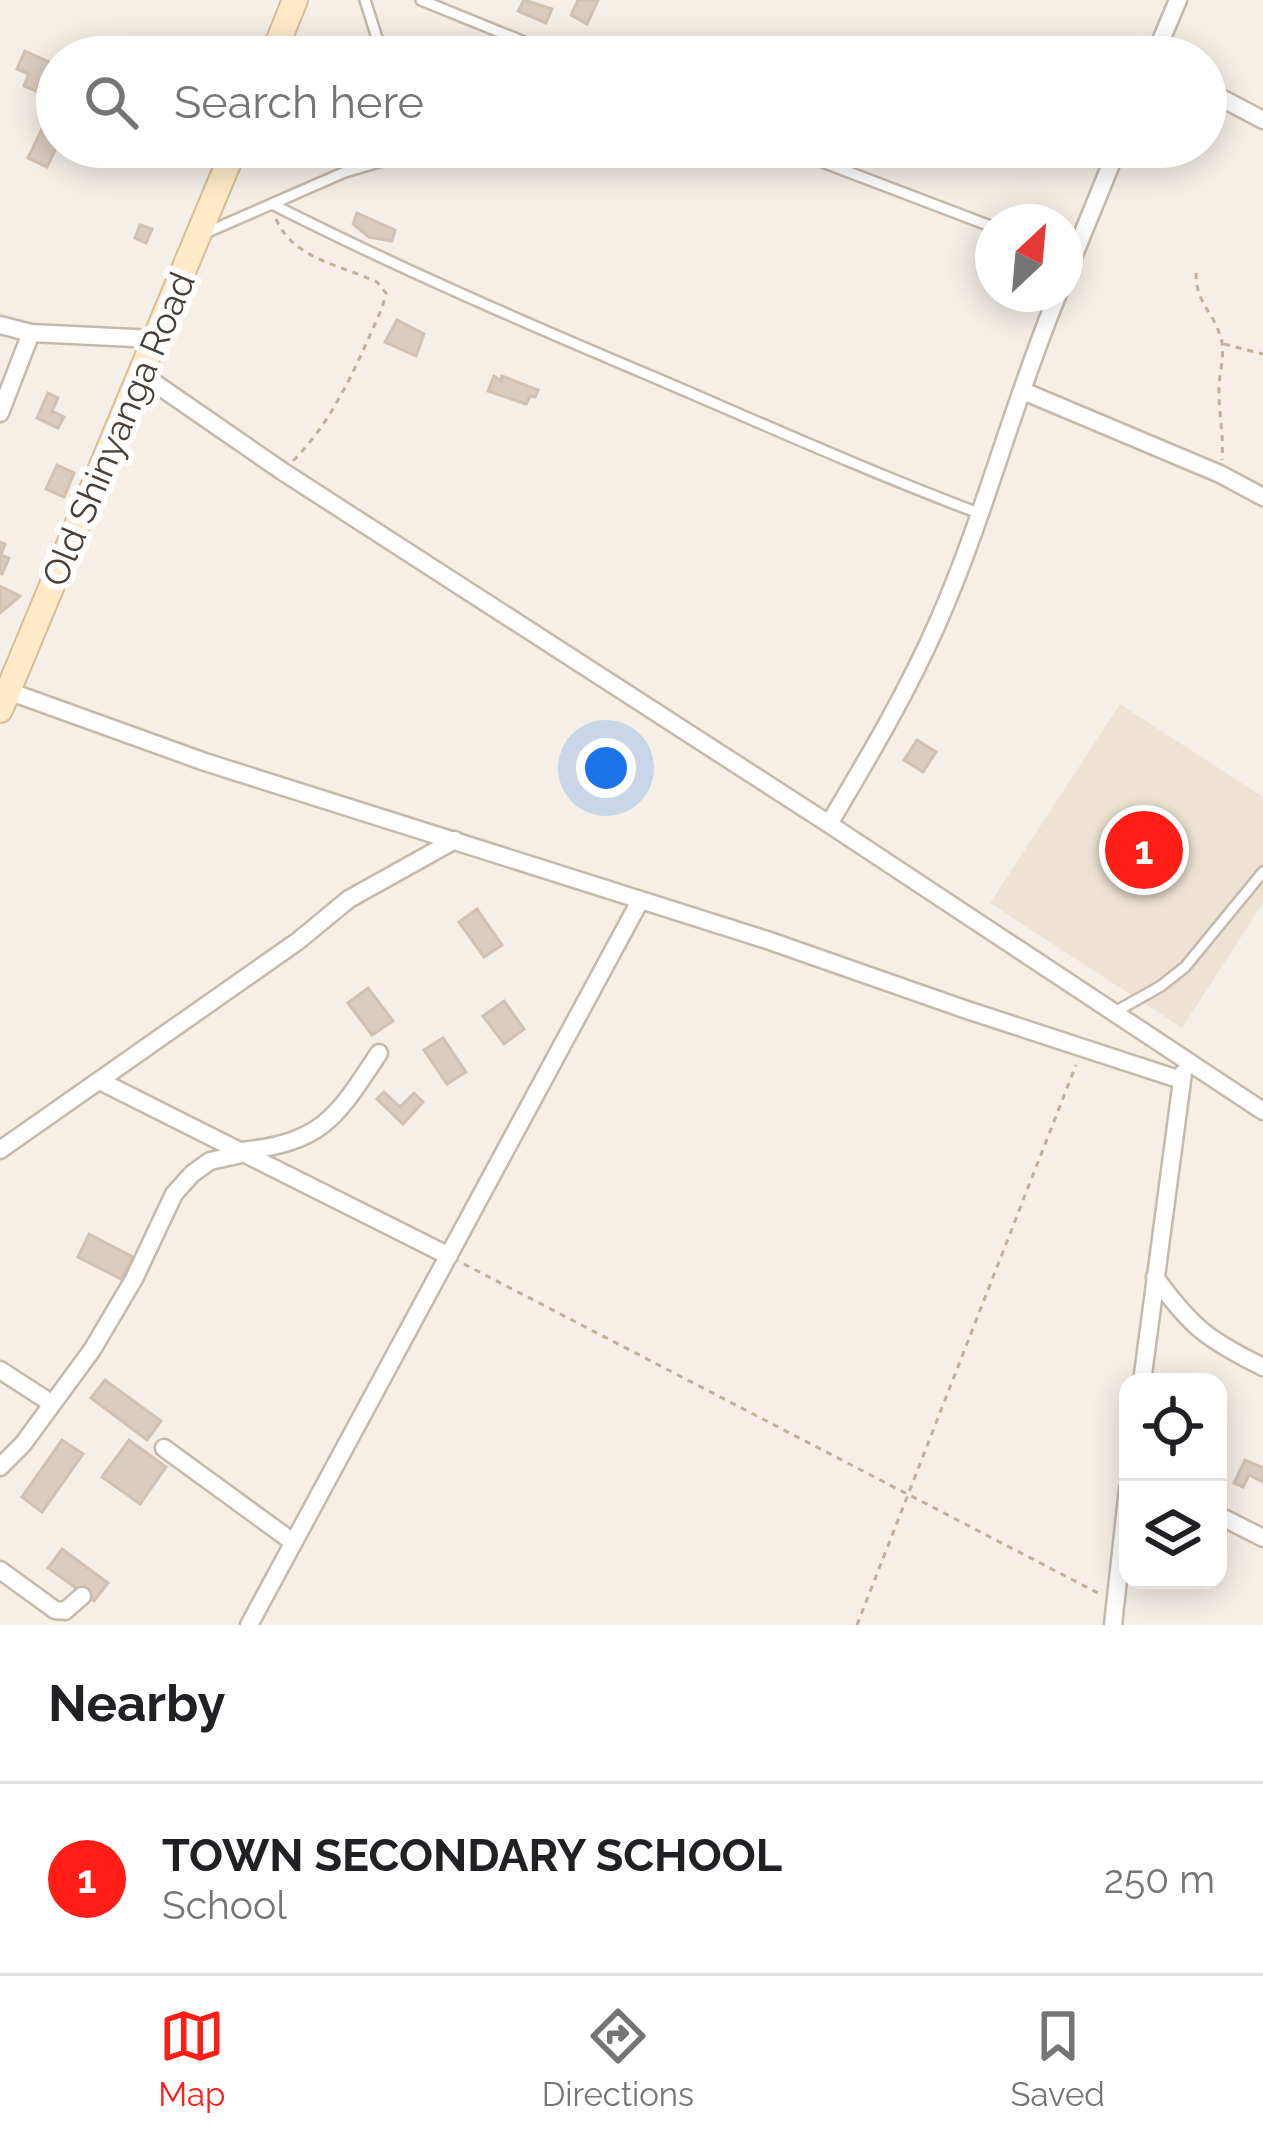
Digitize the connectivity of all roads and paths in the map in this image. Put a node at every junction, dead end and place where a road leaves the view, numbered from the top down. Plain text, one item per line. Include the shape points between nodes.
1 (295, 0) edge
2 (364, 0) edge
3 (421, 0) edge
4 (1178, 0) edge
5 (280, 36) edge
6 (376, 36) edge
7 (509, 36) edge
8 (1163, 36) edge
9 (1227, 101) edge
10 (1263, 120) edge
11 (226, 168) edge
12 (356, 168) edge
13 (838, 168) edge
14 (1110, 168) edge
15 (272, 204) junction
16 (975, 220) edge
17 (1085, 231) joint
18 (199, 235) junction
19 (1083, 236) edge
20 (1196, 273) dead end
21 (1052, 312) edge
22 (0, 325) edge
23 (31, 333) junction
24 (155, 339) junction
25 (1222, 343) junction
26 (1263, 353) edge
27 (140, 373) junction
28 (1023, 391) junction
29 (0, 413) edge
30 (282, 472) junction
31 (1220, 474) junction
32 (1263, 496) edge
33 (981, 514) junction
34 (4, 701) edge
35 (829, 824) junction
36 (454, 840) junction
37 (1263, 872) edge
38 (640, 901) junction
39 (1113, 1013) junction
40 (1084, 1047) junction
41 (380, 1053) dead end
42 (1185, 1060) junction
43 (1181, 1080) junction
44 (100, 1081) junction
45 (1263, 1112) edge
46 (0, 1150) edge
47 (240, 1152) junction
48 (449, 1256) junction
49 (1155, 1276) junction
50 (1263, 1367) edge
51 (0, 1370) edge
52 (1143, 1373) edge
53 (51, 1403) junction
54 (164, 1448) dead end
55 (0, 1467) edge
56 (908, 1495) junction
57 (1227, 1520) edge
58 (1263, 1538) edge
59 (293, 1542) junction
60 (0, 1570) edge
61 (1119, 1582) edge
62 (82, 1596) dead end
63 (1117, 1603) junction
64 (249, 1625) edge
65 (857, 1625) edge
66 (1113, 1625) edge

1 - 5 main road
2 - 6 lane
3 - 7 lane
4 - 8 street
9 - 10 street
11 - 18 main road, Old Shinyanga Road
12 - 15 lane
13 - 16 lane
14 - 17 street
15 - 18 lane
15 - 30 path via 293,244 386,293 340,398
15 - 33 lane via 490,308
17 - 19 street
18 - 24 main road, Old Shinyanga Road
20 - 25 path
21 - 28 street
22 - 23 street
23 - 24 street
23 - 29 street
24 - 27 main road, Old Shinyanga Road
25 - 26 path
25 - 31 path
27 - 30 street
27 - 34 main road, Old Shinyanga Road
28 - 31 street
28 - 33 street
30 - 35 street
31 - 32 street
33 - 35 street via 914,677
34 - 36 street
35 - 39 street
36 - 38 street
36 - 44 street via 349,898
37 - 39 lane via 1185,967
38 - 40 street
38 - 48 street
39 - 42 street
40 - 43 street
40 - 56 path
41 - 47 street via 317,1130
42 - 43 street
42 - 45 street
43 - 49 street
44 - 46 street
44 - 47 street
47 - 48 street
47 - 53 street via 210,1161 174,1194 120,1304
48 - 56 path
48 - 59 street
49 - 50 street via 1202,1332
49 - 52 street
51 - 53 street
53 - 55 street
54 - 59 street
56 - 63 path
56 - 65 path
57 - 58 street
59 - 64 street
60 - 62 street via 55,1610
61 - 63 street
63 - 66 street

